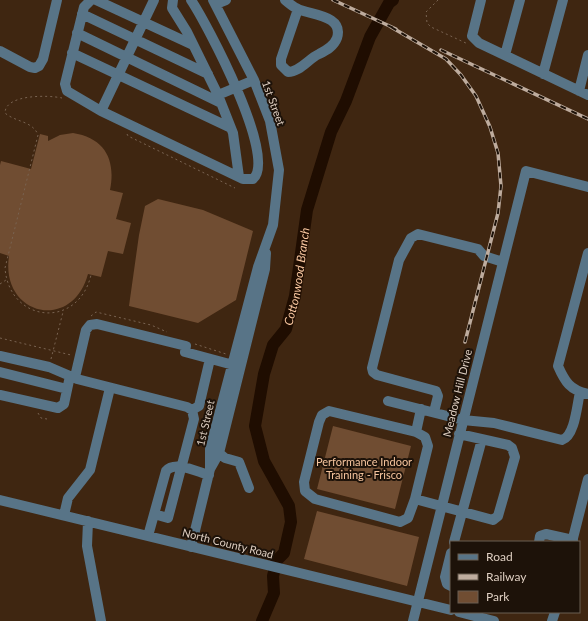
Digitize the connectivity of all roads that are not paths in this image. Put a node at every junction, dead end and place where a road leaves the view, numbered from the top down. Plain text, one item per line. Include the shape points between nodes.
1 (57, 0) edge
2 (91, 0) edge
3 (96, 0) edge
4 (154, 0) edge
5 (173, 0) edge
6 (191, 0) edge
7 (226, 0) edge
8 (285, 0) edge
9 (481, 0) edge
10 (520, 0) edge
11 (563, 0) edge
12 (215, 2) edge
13 (298, 9) junction
14 (82, 14) junction
15 (143, 23) junction
16 (77, 34) junction
17 (136, 39) junction
18 (193, 45) junction
19 (0, 51) edge
20 (73, 51) junction
21 (588, 55) edge
22 (505, 56) junction
23 (127, 58) junction
24 (208, 74) junction
25 (543, 74) junction
26 (118, 75) junction
27 (254, 80) junction
28 (237, 86) junction
29 (584, 93) edge
30 (220, 99) junction
31 (101, 111) junction
32 (231, 128) junction
33 (239, 177) junction
34 (588, 187) edge
35 (588, 254) edge
36 (503, 262) junction
37 (0, 356) edge
38 (210, 359) junction
39 (19, 360) junction
40 (233, 365) junction
41 (0, 372) edge
42 (15, 376) junction
43 (72, 377) junction
44 (110, 388) junction
45 (67, 389) junction
46 (584, 393) edge
47 (0, 394) edge
48 (388, 401) dead end
49 (421, 409) junction
50 (192, 410) junction
51 (434, 412) junction
52 (463, 420) junction
53 (416, 432) junction
54 (459, 434) junction
55 (482, 440) junction
56 (219, 453) junction
57 (181, 467) junction
58 (210, 472) junction
59 (588, 479) edge
60 (249, 488) dead end
61 (415, 499) junction
62 (0, 500) edge
63 (441, 507) junction
64 (462, 512) junction
65 (154, 514) junction
66 (64, 515) junction
67 (88, 521) junction
68 (148, 536) junction
69 (454, 541) edge
70 (539, 541) edge
71 (572, 541) edge
72 (191, 547) junction
73 (450, 556) edge
74 (450, 586) edge
75 (418, 601) junction
76 (450, 610) edge
77 (463, 613) edge
78 (101, 621) edge
79 (413, 621) edge
80 (494, 621) edge

1 - 19 street via 43,59 39,66 30,67
2 - 14 street via 84,7
3 - 15 street
4 - 15 street
5 - 18 street via 172,8
6 - 28 street
7 - 12 street
8 - 13 street
9 - 22 street via 472,36
10 - 22 street
11 - 25 street
12 - 27 street, 1st Street
13 - 13 street via 330,20 335,23 338,30 330,48 308,60 294,72 288,72 281,66 281,59
14 - 16 street
14 - 17 street
15 - 17 street
15 - 18 street
16 - 20 street
16 - 23 street
17 - 23 street
17 - 24 street
18 - 24 street
20 - 26 street
20 - 31 street via 65,84 67,91
21 - 29 street
22 - 25 street
23 - 26 street
23 - 30 street
24 - 30 street
25 - 29 street
26 - 31 street
26 - 32 street
27 - 28 street
27 - 40 street, 1st Street via 270,121 279,170 273,225 258,267
28 - 30 street
28 - 33 street via 252,126 259,168 253,179
30 - 32 street
31 - 33 street
32 - 33 street
34 - 36 street, Meadow Hill Drive via 526,171
35 - 46 street via 558,366 565,382
36 - 51 street via 484,256 478,248 418,234 411,238 399,260 372,368 377,375 436,391 438,396
36 - 52 street, Meadow Hill Drive
37 - 39 street
38 - 40 street
38 - 43 street via 185,352 186,346 94,324 86,330
38 - 50 street via 199,406
39 - 42 street
39 - 43 street via 49,367
40 - 56 street, 1st Street
40 - 58 street, 1st Street via 210,449
41 - 42 street
42 - 45 street
43 - 44 street
43 - 45 street
44 - 50 street
44 - 66 street via 90,470 68,498
45 - 47 street via 64,404 58,408
46 - 52 street via 571,434 562,440 494,423
48 - 49 street
49 - 51 street
49 - 53 street
50 - 57 street via 194,419
51 - 52 street
52 - 54 street, Meadow Hill Drive
53 - 61 street via 425,437 428,446
53 - 61 street via 325,412 319,422 304,486 305,491 315,499 400,522 408,518
54 - 55 street
54 - 63 street, Meadow Hill Drive
55 - 64 street
55 - 64 street via 508,445 515,457 501,512 492,520
56 - 58 street, 1st Street
56 - 60 street via 225,458 239,462
57 - 58 street
57 - 65 street via 172,466 166,471
57 - 65 street via 168,518
58 - 72 street, 1st Street
59 - 71 street
61 - 63 street
62 - 66 street, North County Road
63 - 64 street
63 - 75 street, Meadow Hill Drive
64 - 69 street
65 - 68 street
66 - 67 street, North County Road
67 - 68 street, North County Road
67 - 78 street via 87,546
68 - 72 street, North County Road
70 - 71 street via 540,536 546,534
72 - 75 street, North County Road
73 - 74 street via 444,577
75 - 76 street, North County Road
75 - 79 street, Meadow Hill Drive
77 - 80 street

